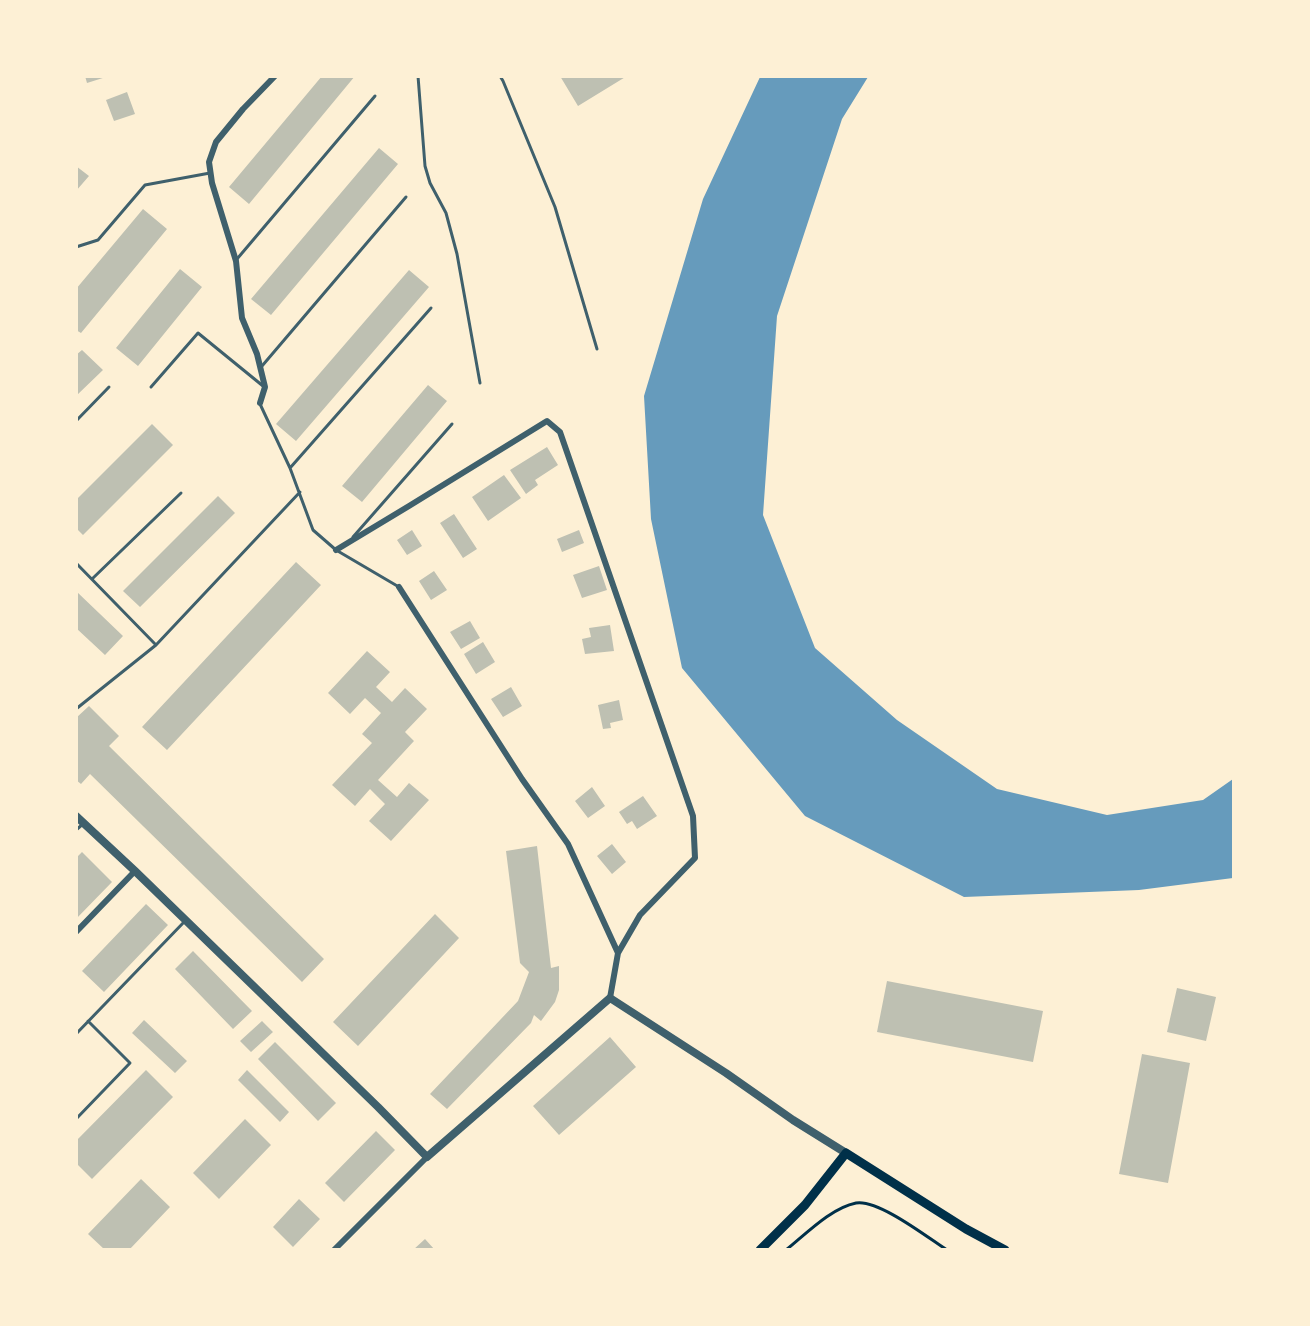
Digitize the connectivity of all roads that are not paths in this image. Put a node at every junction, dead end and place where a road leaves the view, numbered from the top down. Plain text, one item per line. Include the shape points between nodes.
1 (275, 76) edge
2 (418, 76) edge
3 (500, 76) edge
4 (375, 96) dead end
5 (210, 173) junction
6 (406, 197) dead end
7 (76, 247) edge
8 (236, 261) junction
9 (431, 308) dead end
10 (597, 349) dead end
11 (260, 367) junction
12 (480, 383) dead end
13 (109, 387) dead end
14 (151, 387) dead end
15 (265, 387) junction
16 (260, 403) joint
17 (76, 421) edge
18 (452, 424) dead end
19 (290, 468) junction
20 (300, 492) junction
21 (181, 493) dead end
22 (348, 543) junction
23 (336, 550) junction
24 (76, 563) edge
25 (92, 579) junction
26 (399, 587) joint
27 (156, 645) junction
28 (76, 709) edge
29 (76, 816) edge
30 (84, 823) junction
31 (76, 830) edge
32 (135, 871) junction
33 (186, 920) junction
34 (76, 932) edge
35 (618, 953) junction
36 (610, 998) junction
37 (88, 1021) junction
38 (76, 1034) edge
39 (76, 1119) edge
40 (846, 1154) junction
41 (427, 1157) junction
42 (334, 1250) edge
43 (760, 1250) edge
44 (1005, 1250) edge

1 - 5 street via 216,142 209,162
2 - 12 lane via 425,166 446,213 457,254
3 - 10 lane via 555,207
4 - 8 lane
5 - 7 lane via 145,185 98,240
5 - 8 street
6 - 11 lane
8 - 11 street via 242,318
9 - 19 lane
11 - 15 street
13 - 17 lane
14 - 15 lane via 198,333
15 - 16 street
16 - 19 lane
18 - 22 lane
19 - 20 lane
20 - 23 lane via 313,530
20 - 27 lane
21 - 25 lane
22 - 23 street
22 - 35 street via 547,421 560,432 693,816 694,858 640,915
23 - 26 lane
24 - 25 lane
25 - 27 lane
26 - 35 street via 568,844
27 - 28 lane
29 - 30 street
30 - 31 lane
30 - 32 street
32 - 33 street
32 - 34 street
33 - 37 lane
33 - 41 street
35 - 36 street
36 - 40 street
36 - 41 street
37 - 38 lane
37 - 39 lane via 130,1063
40 - 43 main road via 806,1205
40 - 44 main road
41 - 42 street

